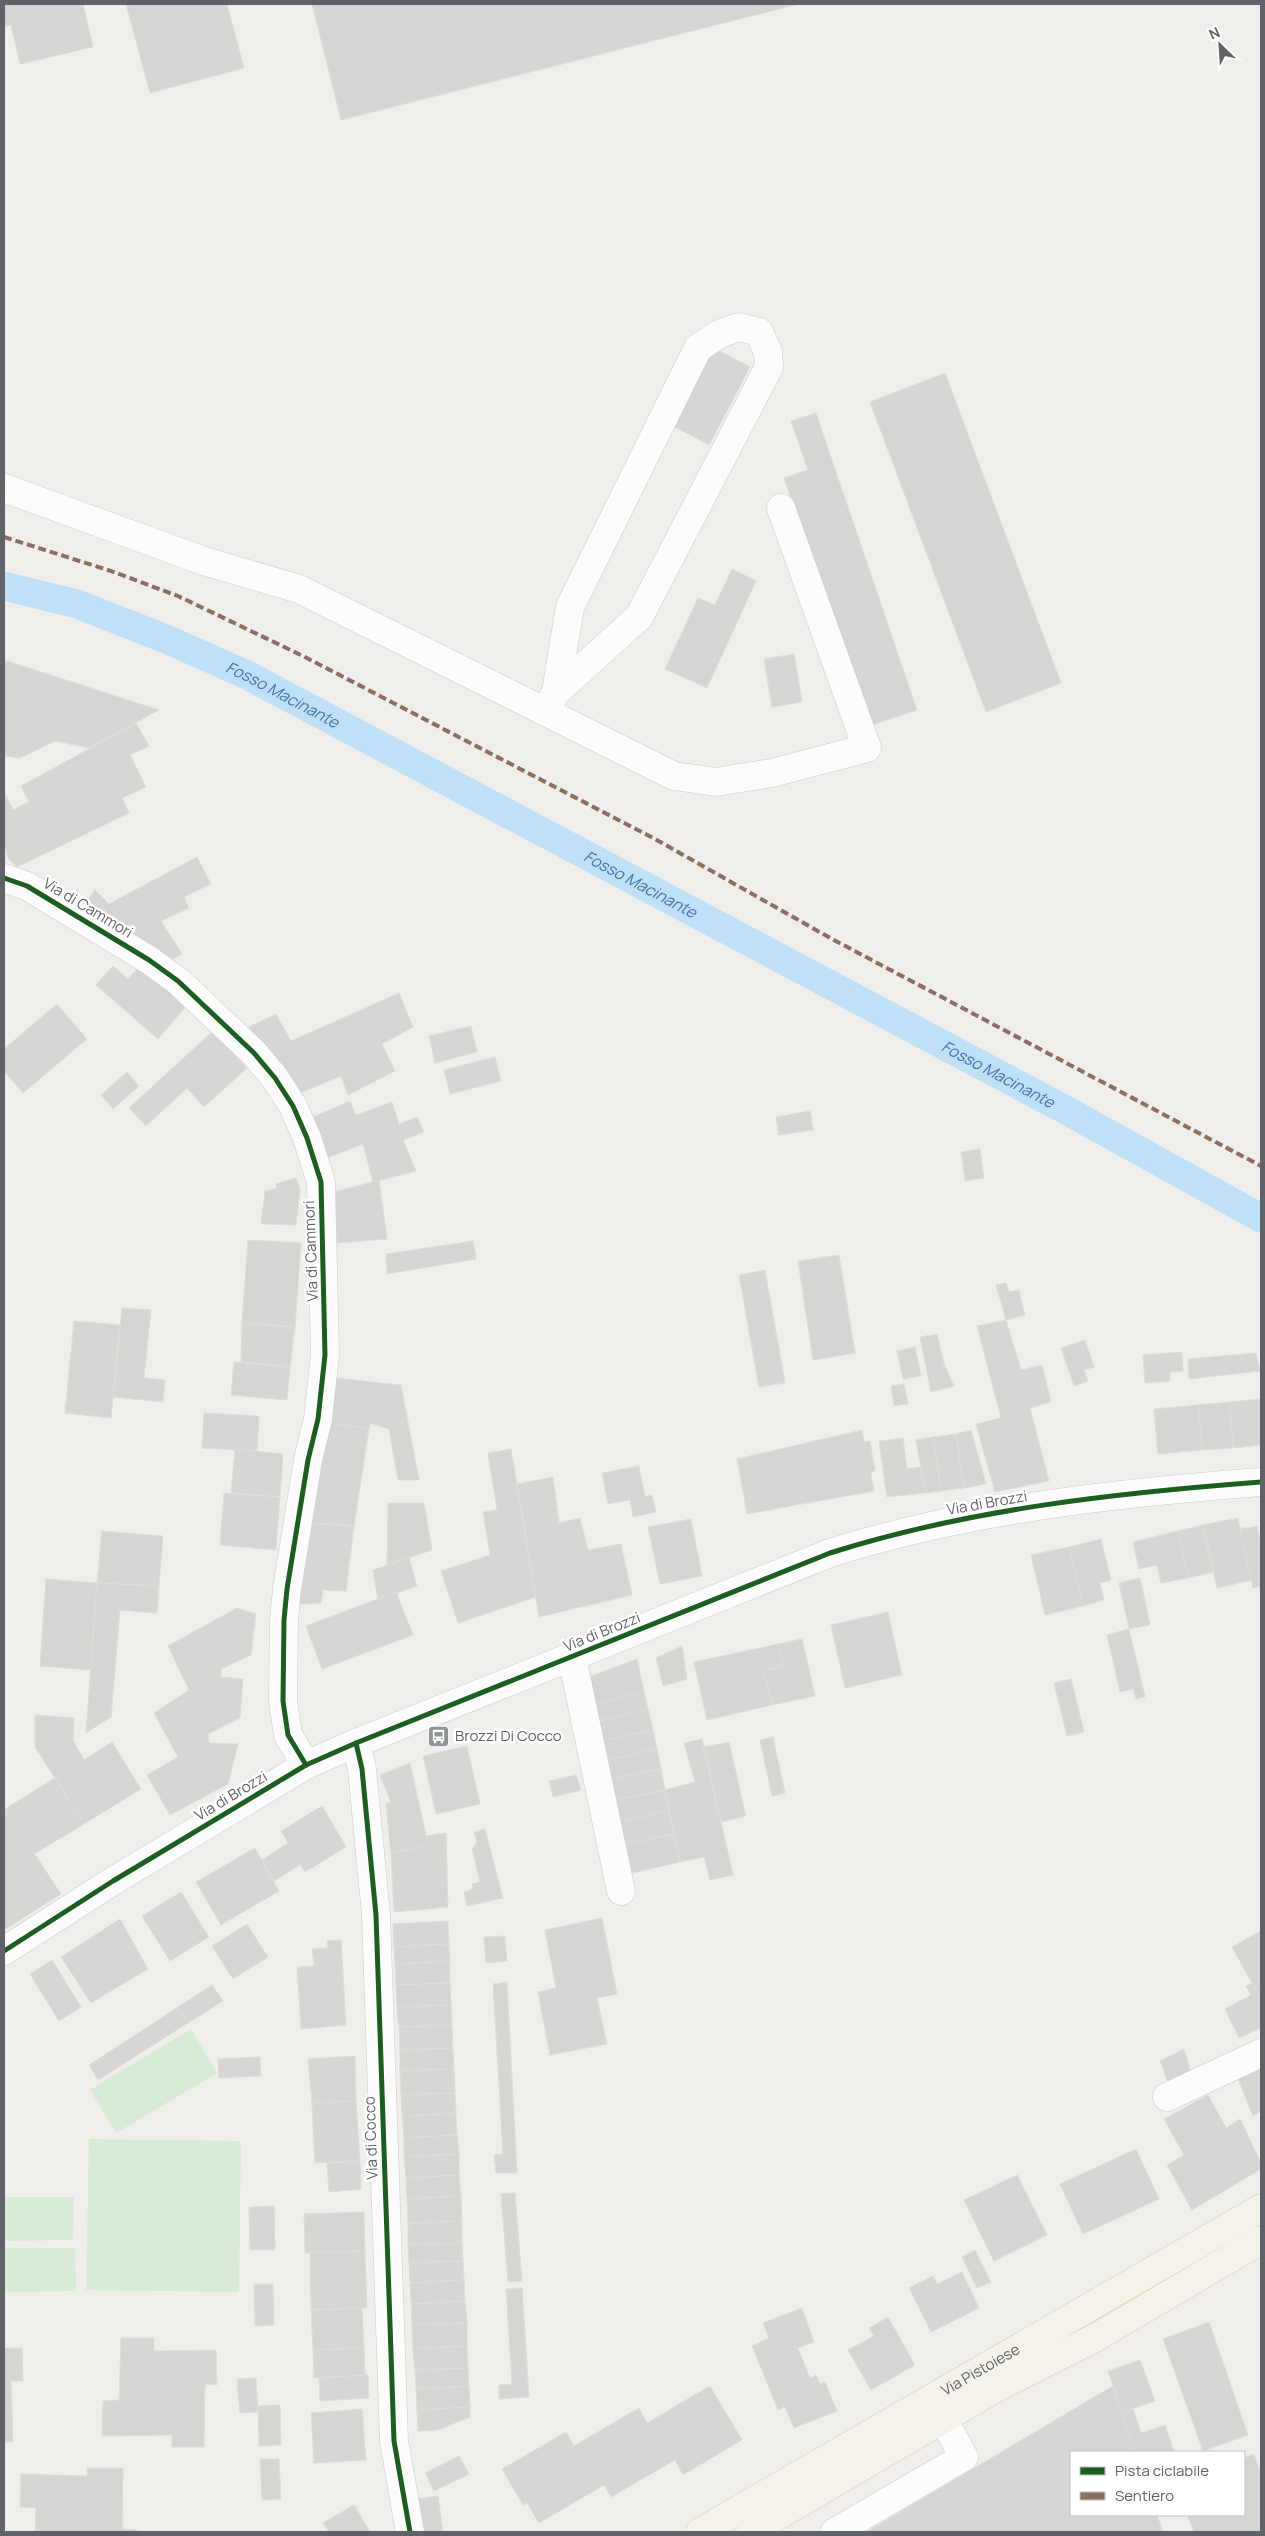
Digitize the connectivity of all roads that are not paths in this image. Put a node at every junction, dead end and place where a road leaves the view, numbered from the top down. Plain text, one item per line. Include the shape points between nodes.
1 (4, 488) edge
2 (781, 508) dead end
3 (551, 702) junction
4 (4, 878) edge
5 (1261, 1482) edge
6 (572, 1657) junction
7 (356, 1743) junction
8 (306, 1765) junction
9 (621, 1891) dead end
10 (4, 1952) edge
11 (1261, 2053) edge
12 (1167, 2097) dead end
13 (1261, 2208) edge
14 (1261, 2240) edge
15 (943, 2419) junction
16 (756, 2531) edge
17 (410, 2532) edge
18 (700, 2532) edge
19 (835, 2532) edge

1 - 3 street via 204,561 299,589
2 - 3 street via 867,748 772,773 716,782 674,776
3 - 3 street via 570,607 698,348 719,334 739,327 759,332 768,352 769,367 639,617
4 - 8 street, Via di Cammori via 27,886 150,960 178,981 270,1072 293,1106 307,1138 321,1182 325,1355 318,1419 287,1589 283,1701 288,1735
5 - 6 street, Via di Brozzi via 1112,1494 898,1532 830,1553
6 - 7 street, Via di Brozzi
6 - 9 street
7 - 8 street, Via di Brozzi
7 - 17 street, Via di Cocco via 362,1769 376,1915 394,2441
8 - 10 street, Via di Brozzi via 113,1881
11 - 12 street
13 - 18 main road, Via Pistoiese
14 - 15 main road, Via Pistoiese via 1095,2338 1022,2374
15 - 16 main road, Via Pistoiese
15 - 19 street, Via Pistoiese via 964,2457

